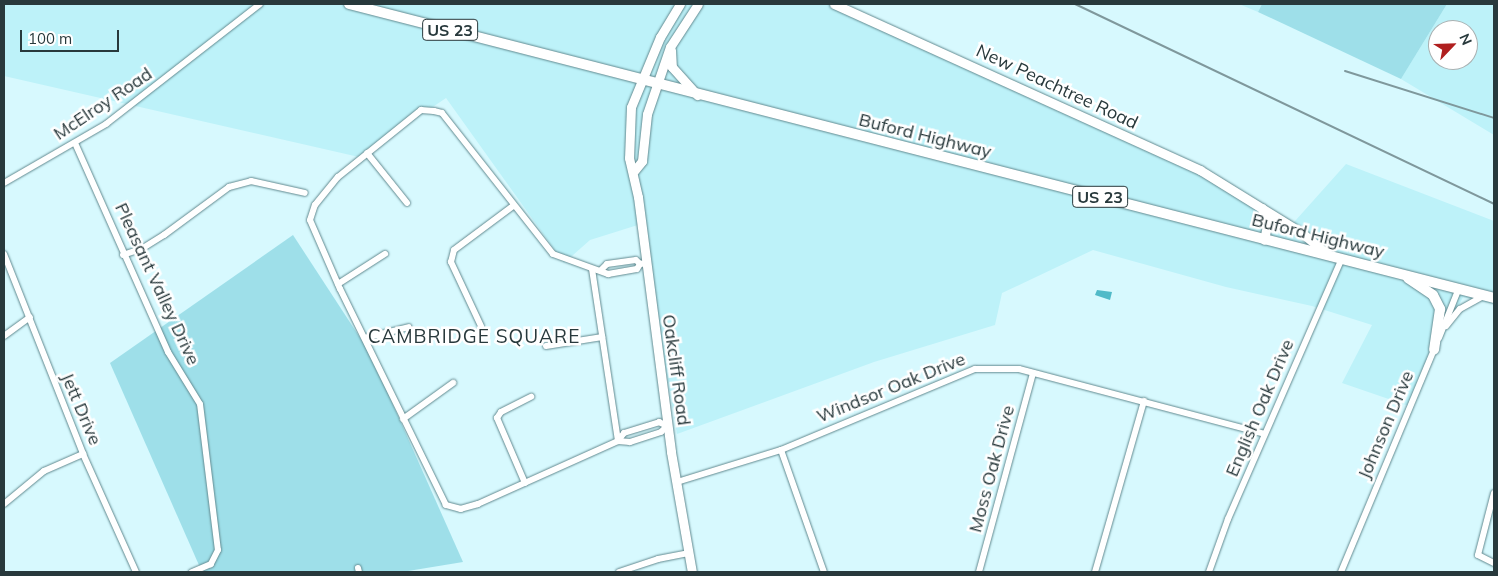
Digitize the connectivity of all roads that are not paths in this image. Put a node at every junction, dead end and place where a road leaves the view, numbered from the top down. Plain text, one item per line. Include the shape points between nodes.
1 (260, 4) edge
2 (349, 4) edge
3 (676, 4) edge
4 (680, 4) edge
5 (698, 4) edge
6 (834, 4) edge
7 (672, 16) junction
8 (670, 47) junction
9 (642, 81) junction
10 (656, 85) junction
11 (697, 95) junction
12 (75, 143) junction
13 (368, 154) junction
14 (634, 172) junction
15 (4, 183) edge
16 (305, 193) dead end
17 (407, 203) dead end
18 (513, 206) junction
19 (1262, 208) junction
20 (1264, 240) junction
21 (4, 254) edge
22 (385, 254) dead end
23 (123, 255) junction
24 (1328, 255) junction
25 (1342, 258) junction
26 (643, 264) junction
27 (592, 269) junction
28 (1401, 273) junction
29 (338, 284) junction
30 (1459, 288) junction
31 (1491, 298) edge
32 (30, 317) junction
33 (482, 326) dead end
34 (409, 327) dead end
35 (1441, 333) junction
36 (4, 336) edge
37 (602, 337) junction
38 (365, 338) junction
39 (546, 346) dead end
40 (1434, 350) junction
41 (1034, 373) junction
42 (453, 383) dead end
43 (530, 397) dead end
44 (1144, 401) junction
45 (403, 420) junction
46 (667, 426) junction
47 (1265, 434) junction
48 (618, 442) junction
49 (781, 450) junction
50 (83, 454) junction
51 (677, 482) junction
52 (525, 483) junction
53 (1494, 493) edge
54 (4, 504) edge
55 (688, 552) junction
56 (1494, 563) edge
57 (136, 572) edge
58 (192, 572) edge
59 (619, 572) edge
60 (692, 572) edge
61 (824, 572) edge
62 (979, 572) edge
63 (1096, 572) edge
64 (1209, 572) edge
65 (1341, 572) edge

1 - 12 street, McElroy Road via 152,90
2 - 9 main road, Buford Highway / US 23
3 - 7 main road
4 - 7 main road, Oakcliff Road
5 - 8 main road, Oakcliff Road
6 - 19 main road, New Peachtree Road via 1200,170
7 - 9 main road, Oakcliff Road
8 - 10 main road, Oakcliff Road
8 - 11 main road via 672,67
9 - 10 main road, Buford Highway / US 23
9 - 14 main road, Oakcliff Road via 631,108 629,124 629,158
10 - 11 main road, Buford Highway / US 23
10 - 14 main road, Oakcliff Road via 647,114 642,161
11 - 20 main road, Buford Highway / US 23
12 - 15 street, McElroy Road
12 - 23 street, Pleasant Valley Drive
13 - 17 street
13 - 18 street via 421,110 442,113
13 - 29 street via 338,177 315,205 310,220
14 - 26 main road, Oakcliff Road
16 - 23 street via 251,181 229,187 164,235
18 - 27 street via 553,254
18 - 33 street via 454,250 451,262
19 - 20 main road via 1267,226
19 - 24 main road, New Peachtree Road via 1302,233
20 - 24 main road, Buford Highway / US 23
21 - 32 street, Jett Drive
22 - 29 street
23 - 58 street, Pleasant Valley Drive via 168,352 200,404 215,520 215,558 211,564
24 - 25 main road, Buford Highway / US 23
25 - 28 main road, Buford Highway / US 23
25 - 47 street, English Oak Drive
26 - 27 street via 636,260 607,264 601,270
26 - 46 main road, Oakcliff Road
27 - 37 street
28 - 30 main road, Buford Highway / US 23
28 - 40 main road via 1433,295 1440,309
29 - 38 street
30 - 31 main road, Buford Highway / US 23
30 - 35 street, Johnson Drive
31 - 35 street via 1460,308
32 - 36 street
32 - 50 street, Jett Drive
34 - 38 street
35 - 40 street, Johnson Drive
37 - 39 street
37 - 48 street
38 - 45 street
40 - 65 street, Johnson Drive
41 - 44 street, Windsor Oak Drive
41 - 49 street, Windsor Oak Drive via 1000,367 958,373
41 - 62 street, Moss Oak Drive
42 - 45 street
43 - 52 street via 501,412 497,418
44 - 47 street, Windsor Oak Drive
44 - 63 street
45 - 52 street via 446,505 461,509
46 - 48 street via 661,432 630,442
46 - 48 street via 660,422 624,433
46 - 51 main road, Oakcliff Road
47 - 64 street, English Oak Drive
48 - 52 street
49 - 51 street, Windsor Oak Drive
49 - 61 street
50 - 54 street via 44,472
50 - 57 street, Jett Drive
51 - 55 main road, Oakcliff Road
53 - 56 street via 1478,556
55 - 59 street
55 - 60 main road, Oakcliff Road

